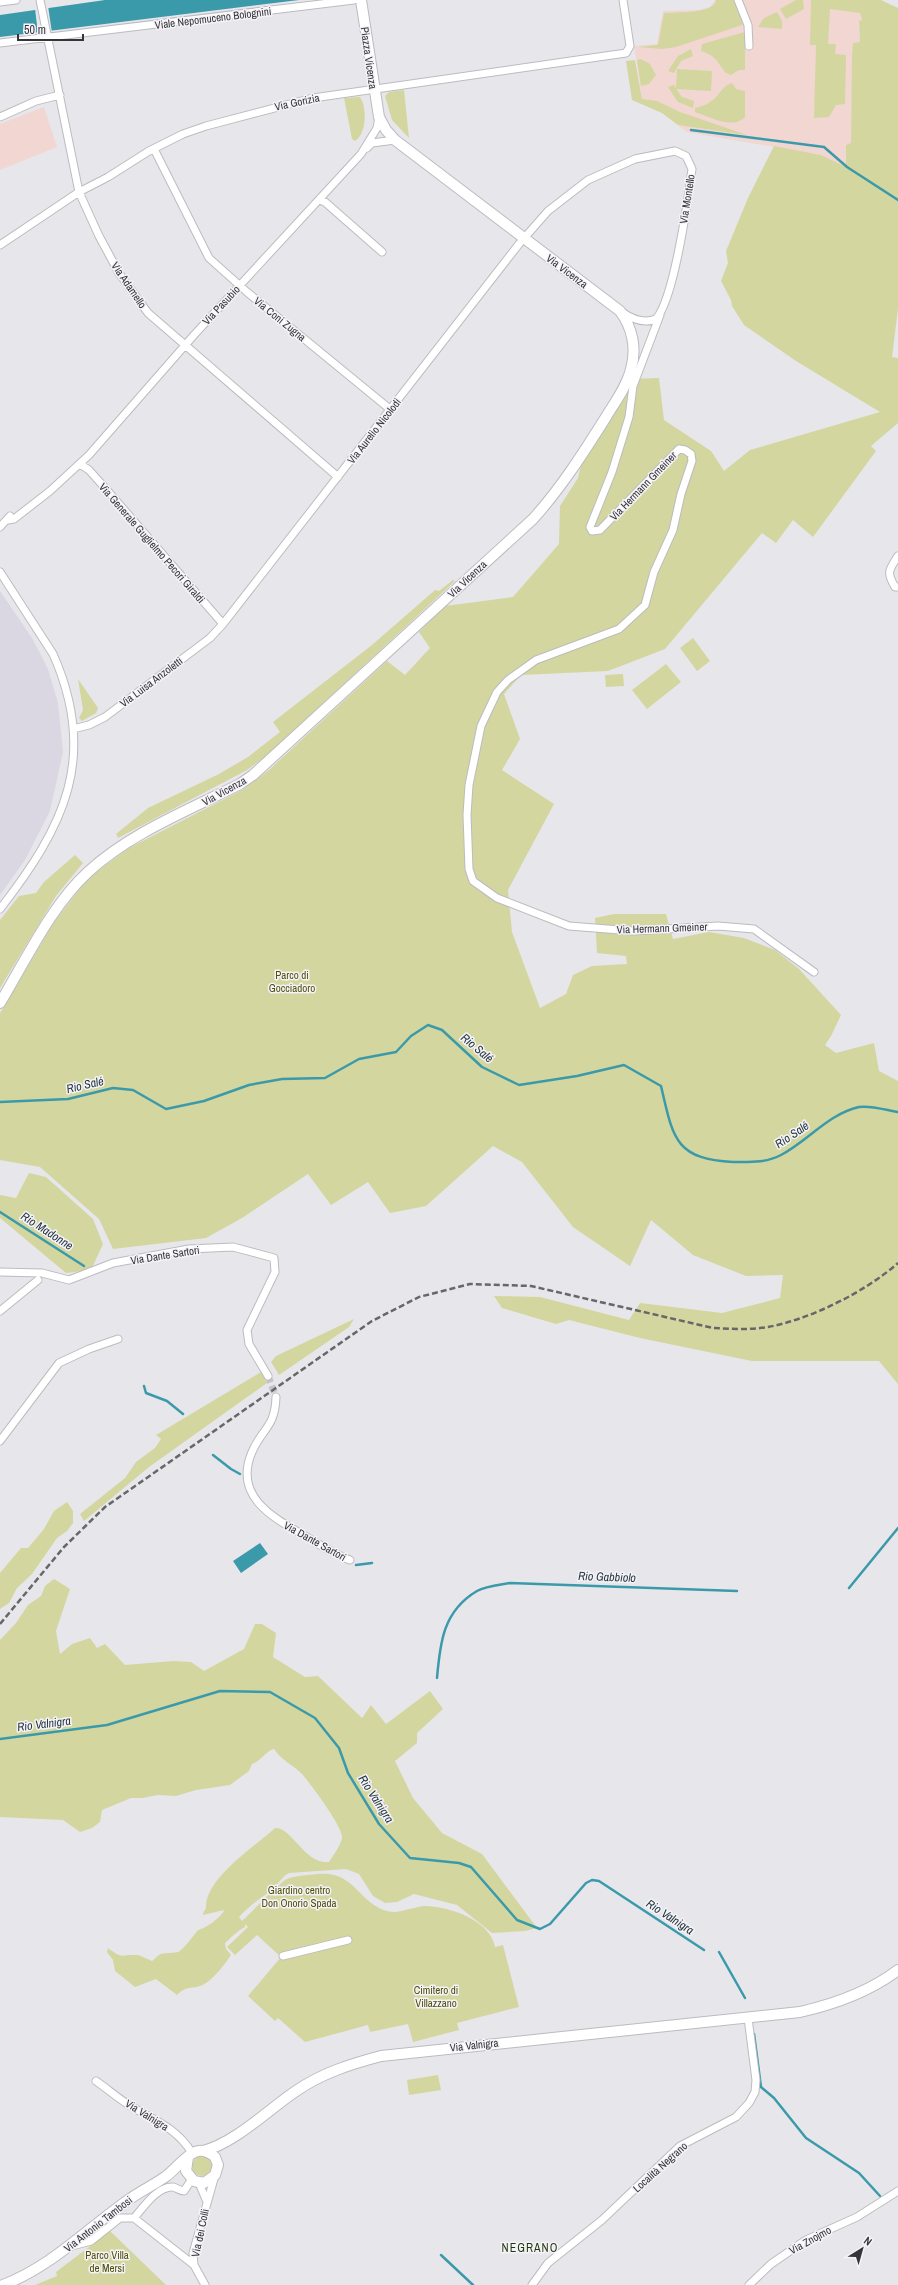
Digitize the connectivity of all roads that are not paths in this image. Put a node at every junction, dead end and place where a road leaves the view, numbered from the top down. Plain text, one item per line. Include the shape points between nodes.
1 (16, 0) edge
2 (354, 0) edge
3 (361, 0) edge
4 (623, 0) edge
5 (738, 0) edge
6 (0, 2) edge
7 (41, 3) edge
8 (47, 37) junction
9 (0, 43) edge
10 (749, 46) dead end
11 (373, 88) junction
12 (60, 95) junction
13 (0, 117) edge
14 (378, 117) junction
15 (395, 140) junction
16 (154, 149) junction
17 (365, 149) junction
18 (79, 192) junction
19 (319, 200) junction
20 (525, 239) junction
21 (0, 245) edge
22 (382, 252) dead end
23 (240, 286) junction
24 (620, 311) junction
25 (660, 315) junction
26 (650, 320) junction
27 (641, 321) junction
28 (656, 327) junction
29 (630, 328) junction
30 (185, 345) junction
31 (391, 410) junction
32 (80, 464) junction
33 (338, 477) junction
34 (0, 527) edge
35 (898, 556) edge
36 (0, 572) edge
37 (898, 587) edge
38 (223, 624) junction
39 (73, 729) junction
40 (0, 909) edge
41 (814, 972) dead end
42 (0, 1003) edge
43 (0, 1272) edge
44 (38, 1280) dead end
45 (0, 1311) edge
46 (118, 1339) dead end
47 (268, 1376) tunnel mouth
48 (276, 1397) tunnel mouth
49 (0, 1441) edge
50 (350, 1560) dead end
51 (348, 1940) dead end
52 (283, 1956) dead end
53 (898, 1970) edge
54 (748, 2018) junction
55 (96, 2081) dead end
56 (224, 2144) junction
57 (204, 2151) junction
58 (190, 2155) junction
59 (217, 2170) junction
60 (164, 2178) junction
61 (193, 2179) junction
62 (898, 2191) edge
63 (207, 2202) junction
64 (134, 2218) junction
65 (68, 2248) junction
66 (194, 2265) junction
67 (3, 2285) edge
68 (205, 2285) edge
69 (532, 2285) edge
70 (749, 2285) edge

1 - 6 street
2 - 8 street, Viale Nepomuceno Bolognini
3 - 11 main road, Piazza Vicenza
4 - 11 street, Via Gorizia via 630,46 626,53
5 - 10 street via 748,25
7 - 8 street, Via Adamello
8 - 9 street, Viale Nepomuceno Bolognini
8 - 12 street, Via Adamello
11 - 14 main road, Piazza Vicenza
11 - 16 street, Via Gorizia via 270,108 183,134
12 - 13 street via 36,101
12 - 18 street, Via Adamello
14 - 15 main road, Via Vicenza
14 - 17 street, Via Pasubio via 377,128
15 - 17 street, Via Pasubio via 372,143
15 - 20 main road, Via Vicenza
16 - 18 street, Via Gorizia
16 - 23 street, Via Coni Zugna via 208,258
17 - 19 street, Via Pasubio
18 - 21 street, Via Gorizia
18 - 30 street, Via Adamello via 107,253 128,286 148,313
19 - 22 street via 325,202
19 - 23 street, Via Pasubio
20 - 24 main road, Via Vicenza
20 - 25 street, Via Montello via 548,211 588,180 623,163 663,152 681,153 690,161 692,169 675,266
20 - 31 street, Via Aurelio Nicolodi
23 - 30 street, Via Pasubio
23 - 31 street, Via Coni Zugna
24 - 27 street
24 - 29 main road, Via Vicenza
25 - 26 street
25 - 28 street, Via Hermann Gmeiner
26 - 27 street
26 - 28 street
27 - 29 street via 634,323
28 - 41 street, Via Hermann Gmeiner via 632,386 632,409 612,472 590,527 592,531 600,530 679,449 691,454 692,461 673,530 654,572 645,605 634,616 619,629 536,660 496,692 481,726 469,785 469,869 474,881 497,898 569,926 633,931 718,926 754,929
29 - 42 main road, Via Vicenza via 633,358 623,389 561,485 533,519 253,775 126,843 87,873 56,909
30 - 32 street, Via Pasubio
30 - 33 street, Via Adamello
31 - 33 street, Via Aurelio Nicolodi
32 - 34 street, Via Pasubio via 50,491
32 - 38 street, Via Generale Guglielmo Pecori Giraldi via 102,485
33 - 38 street, Via Aurelio Nicolodi
35 - 37 street via 888,576 895,587
36 - 39 street via 53,654 65,683
38 - 39 street, Via Luisa Anzoletti via 210,638 105,717
39 - 40 street via 72,772 59,818 45,846
43 - 47 street, Via Dante Sartori via 42,1273 69,1280 114,1262 189,1249 233,1247 274,1258 275,1272 247,1330 249,1344
44 - 45 street
46 - 49 street via 59,1363
48 - 50 street, Via Dante Sartori via 275,1413 253,1450 247,1468 252,1495 264,1510 281,1523 338,1556
51 - 52 street
53 - 54 main road, Via Valnigra via 867,1989 831,2004 800,2012
54 - 56 main road, Via Valnigra via 381,2056 338,2069 310,2082
54 - 69 street, Località Negrano via 756,2080 755,2092 749,2103 736,2117 680,2146 602,2220 548,2263
55 - 58 street, Via Valnigra via 134,2108 162,2122 186,2143
56 - 57 main road, Via Valnigra
56 - 59 main road
57 - 58 main road
57 - 59 main road via 215,2157
58 - 60 main road, Via Antonio Tambosi
58 - 61 main road via 186,2166
59 - 61 main road via 208,2182
59 - 63 street, Via dei Colli
60 - 61 main road via 177,2174
60 - 65 main road, Via Antonio Tambosi via 134,2195
61 - 63 street, Via dei Colli
61 - 64 street via 184,2191 168,2188 158,2193 148,2200
62 - 70 street, Via Znojmo via 857,2217 806,2240 771,2264
63 - 66 street, Via dei Colli via 194,2253
64 - 65 street via 120,2218 90,2241
64 - 66 street
65 - 67 main road, Via Antonio Tambosi via 43,2266
66 - 68 street, Via dei Colli

